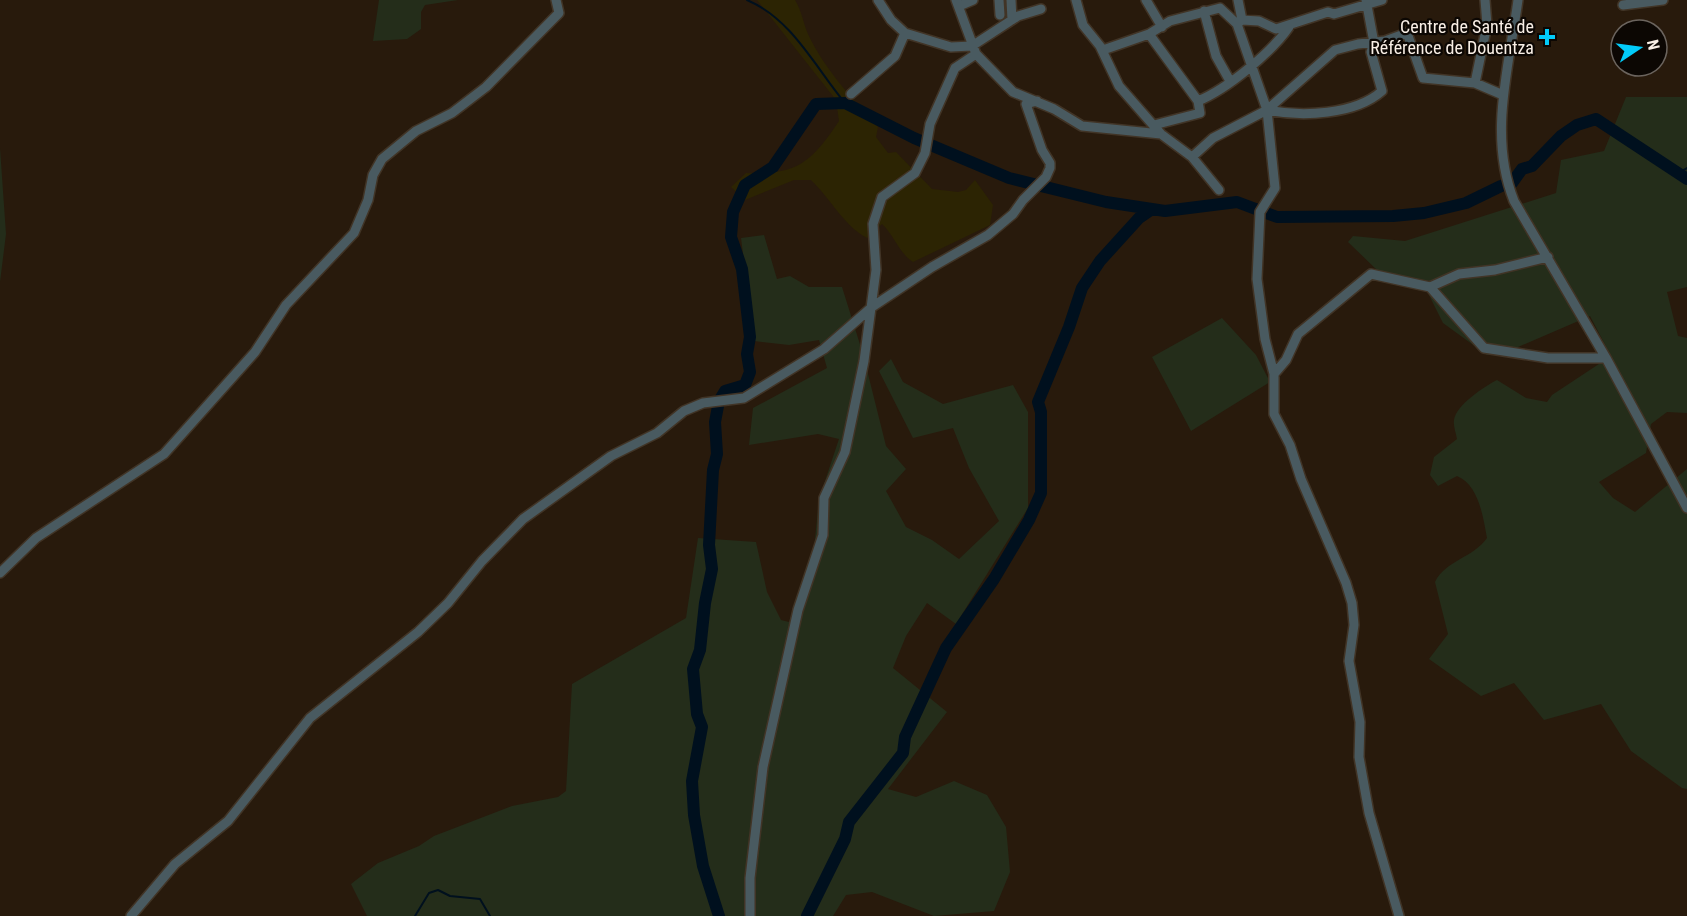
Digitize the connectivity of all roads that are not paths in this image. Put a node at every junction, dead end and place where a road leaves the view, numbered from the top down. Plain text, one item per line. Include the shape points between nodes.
1 (556, 0) edge
2 (878, 0) edge
3 (973, 0) edge
4 (999, 0) edge
5 (1011, 0) edge
6 (1076, 0) edge
7 (1146, 0) edge
8 (1238, 0) edge
9 (1382, 0) edge
10 (1485, 0) edge
11 (1518, 0) edge
12 (1663, 0) edge
13 (1367, 2) edge
14 (958, 3) edge
15 (1623, 5) dead end
16 (1205, 7) edge
17 (1041, 9) dead end
18 (1000, 15) dead end
19 (1012, 20) junction
20 (1240, 22) junction
21 (1162, 27) junction
22 (1289, 27) junction
23 (905, 33) junction
24 (1149, 34) junction
25 (1374, 43) junction
26 (974, 50) junction
27 (1103, 50) junction
28 (1251, 65) junction
29 (1230, 81) junction
30 (1475, 83) junction
31 (851, 94) dead end
32 (1503, 95) junction
33 (1036, 101) junction
34 (1198, 101) junction
35 (1267, 110) junction
36 (1154, 125) junction
37 (1161, 134) junction
38 (1192, 157) junction
39 (1219, 190) dead end
40 (1548, 257) junction
41 (1430, 287) junction
42 (872, 307) junction
43 (1606, 358) junction
44 (1274, 374) junction
45 (1687, 508) edge
46 (0, 573) edge
47 (131, 916) edge
48 (750, 916) edge
49 (1399, 916) edge

1 - 46 street via 559,13 486,87 452,113 416,131 382,159 354,233 285,305 255,352 164,454 36,538
2 - 23 street
3 - 14 street
4 - 18 street
5 - 19 street
6 - 27 street via 1083,25
7 - 21 street
8 - 20 street
9 - 13 street
10 - 30 street via 1487,25
11 - 32 street
12 - 15 street
13 - 22 street
13 - 25 street
14 - 26 street
16 - 20 street via 1220,8
16 - 21 street
16 - 29 street via 1216,56
17 - 19 street
19 - 26 street
20 - 22 street via 1259,21 1276,29
20 - 28 street
21 - 24 street
22 - 28 street via 1279,42
23 - 26 street via 937,44
23 - 31 street via 895,57
24 - 27 street
24 - 34 street
25 - 30 street via 1407,33 1423,78
25 - 35 street via 1335,50
25 - 35 street via 1371,52 1382,91 1369,102 1300,114
26 - 33 street via 1005,86
26 - 42 street via 947,81 930,124 926,153 915,173 882,197 873,224 876,270
27 - 36 street via 1119,86
28 - 29 street
28 - 35 street
29 - 34 street
30 - 32 street
32 - 40 street via 1500,136 1505,178 1514,201
33 - 37 street via 1082,126
33 - 42 street via 1026,104 1050,163 1046,177 988,235
34 - 36 street via 1200,113
35 - 38 street via 1214,138
35 - 44 street via 1275,189 1260,212 1257,279
36 - 37 street
37 - 38 street
38 - 39 street
40 - 41 street via 1460,274
40 - 43 street
41 - 43 street via 1484,348 1548,358
41 - 44 street via 1371,274 1298,334 1286,360
42 - 47 street via 824,349 744,398 703,403 684,411 657,434 611,456 523,519 418,632 310,718 228,821 175,864
42 - 48 street via 859,394 845,452 824,498 822,535 798,610 763,767 750,878
43 - 45 street
44 - 49 street via 1274,414 1352,603 1354,625 1349,661 1360,722 1359,757 1369,813

